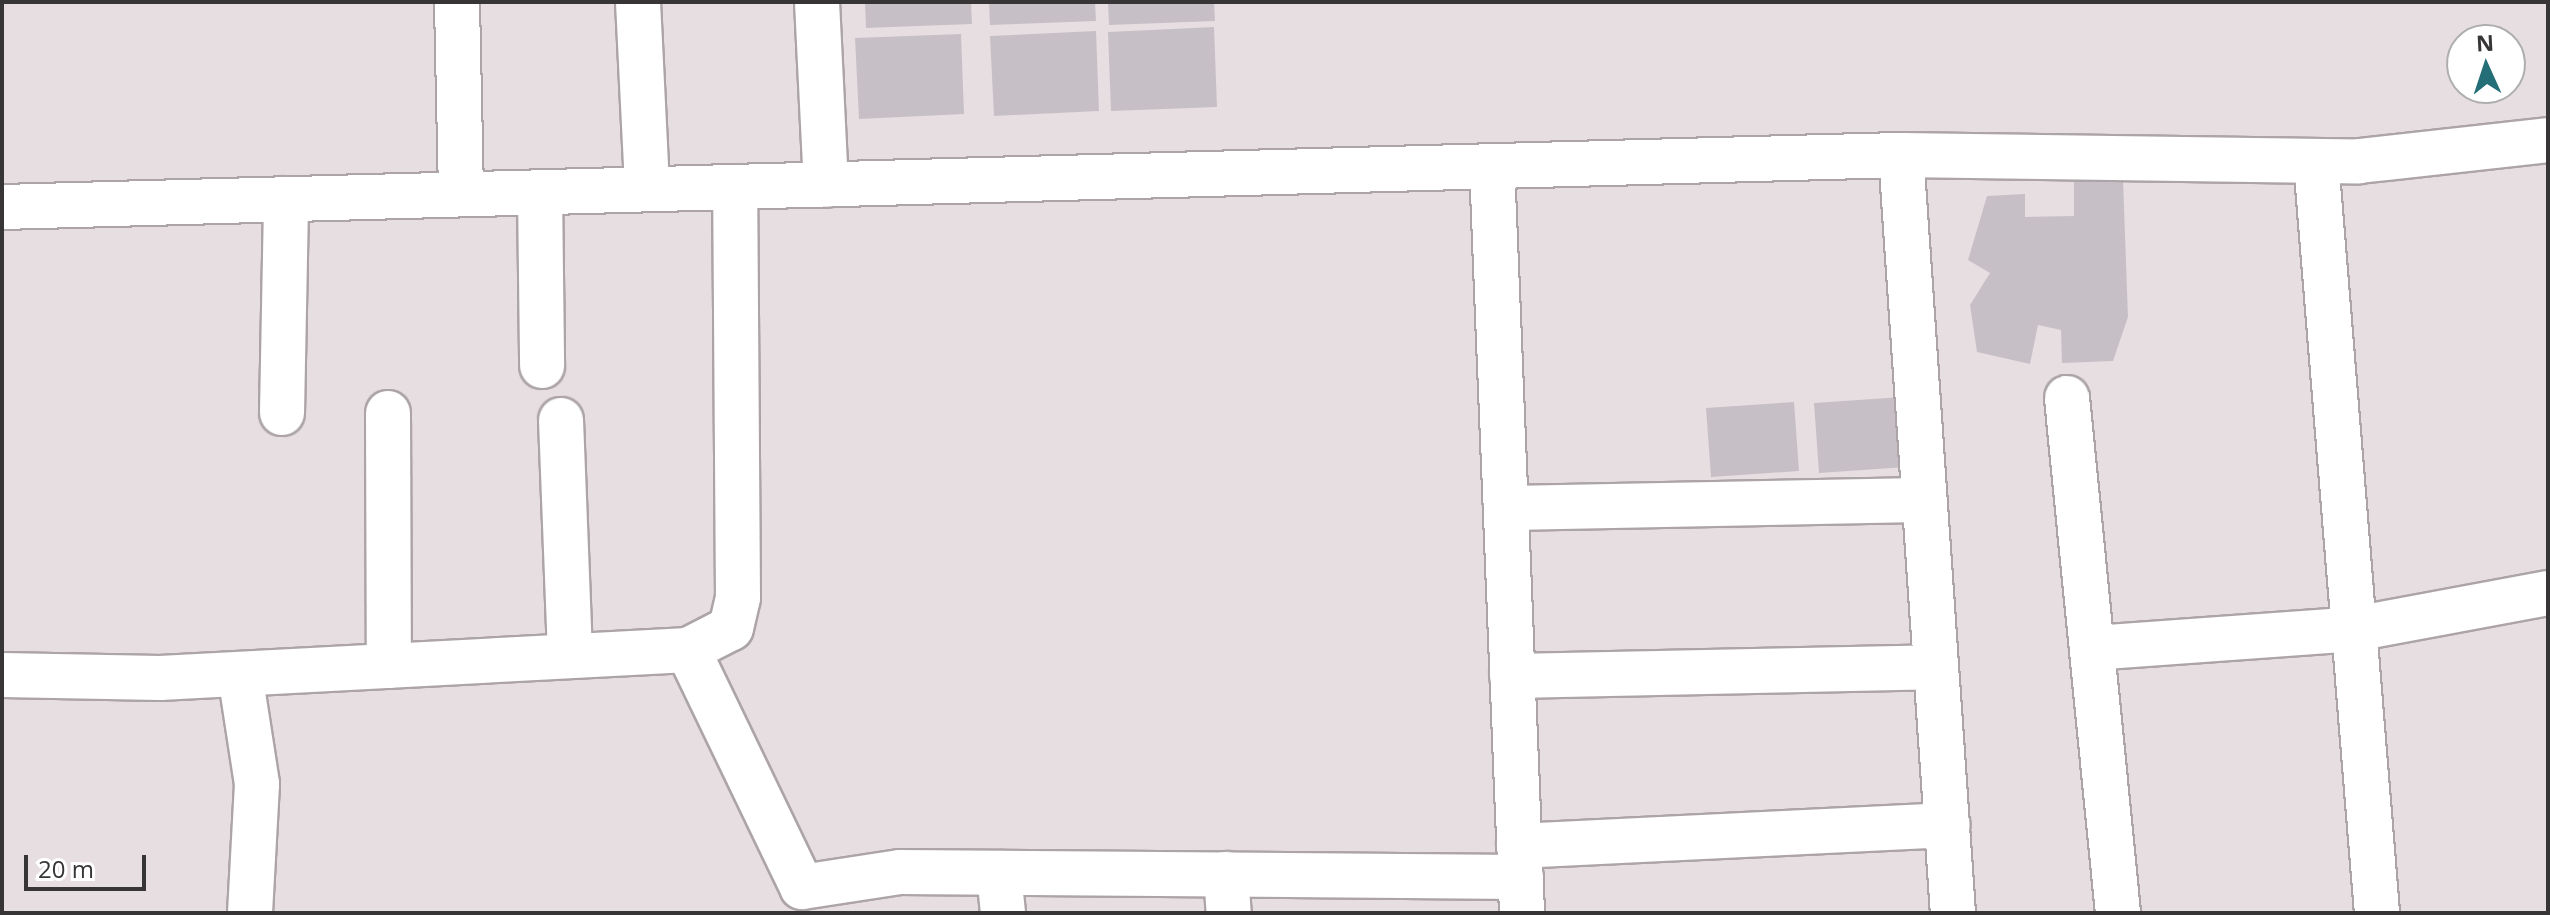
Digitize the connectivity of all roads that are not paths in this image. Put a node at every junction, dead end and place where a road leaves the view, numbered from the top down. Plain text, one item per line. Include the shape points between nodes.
1 (457, 2) edge
2 (638, 2) edge
3 (817, 2) edge
4 (2548, 140) edge
5 (1901, 155) junction
6 (2316, 161) junction
7 (1492, 166) junction
8 (826, 185) junction
9 (735, 187) junction
10 (647, 189) junction
11 (540, 192) junction
12 (461, 194) junction
13 (286, 199) junction
14 (2, 207) edge
15 (542, 366) dead end
16 (2067, 398) dead end
17 (282, 413) dead end
18 (388, 413) dead end
19 (561, 420) dead end
20 (1924, 500) junction
21 (1506, 508) junction
22 (2548, 593) edge
23 (2354, 629) junction
24 (2092, 648) junction
25 (688, 650) junction
26 (570, 656) junction
27 (389, 666) junction
28 (1936, 667) junction
29 (240, 674) junction
30 (2, 675) edge
31 (1512, 676) junction
32 (1947, 825) junction
33 (1521, 879) edge
34 (1001, 893) edge
35 (1228, 894) edge
36 (807, 900) edge
37 (250, 913) edge
38 (1953, 913) edge
39 (2118, 913) edge
40 (2377, 913) edge

1 - 12 street
2 - 10 street
3 - 8 street
4 - 6 street
5 - 6 street
5 - 7 street
5 - 20 street
6 - 23 street
7 - 8 street
7 - 21 street
8 - 9 street
9 - 10 street
9 - 25 street via 738,598 731,628
10 - 11 street
11 - 12 street
11 - 15 street
12 - 13 street
13 - 14 street
13 - 17 street
16 - 24 street
18 - 27 street
19 - 26 street
20 - 21 street
20 - 28 street
21 - 31 street
22 - 23 street
23 - 24 street
23 - 40 street
24 - 39 street
25 - 26 street
25 - 36 street
26 - 27 street
27 - 29 street
28 - 31 street
28 - 32 street
29 - 30 street
29 - 37 street via 257,784
31 - 33 street
32 - 33 street
32 - 38 street
33 - 35 street
34 - 35 street
34 - 36 street via 900,872

